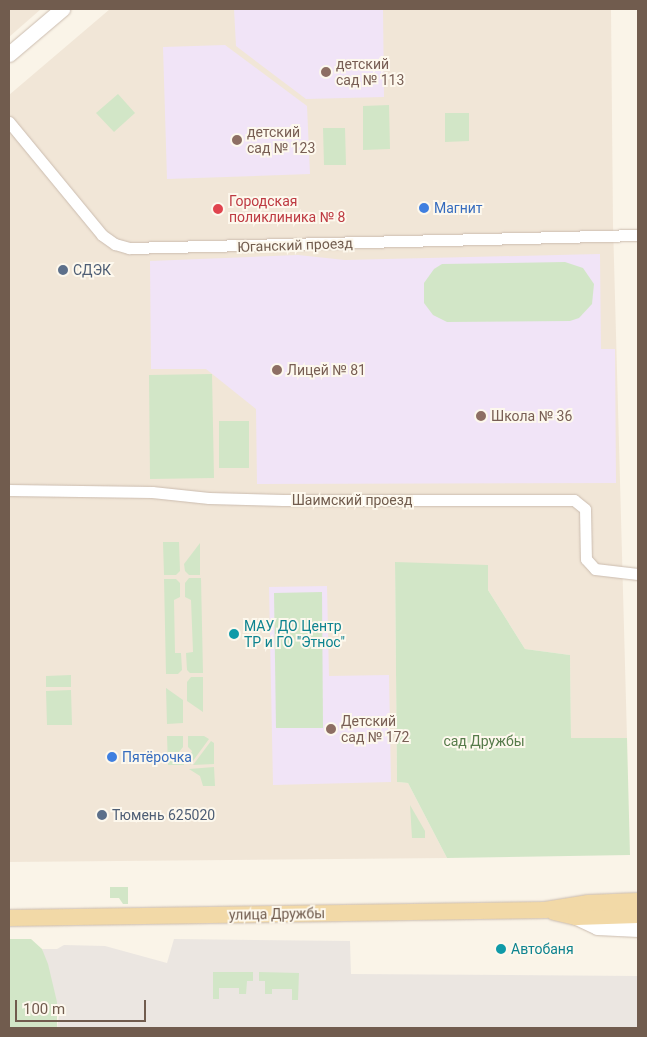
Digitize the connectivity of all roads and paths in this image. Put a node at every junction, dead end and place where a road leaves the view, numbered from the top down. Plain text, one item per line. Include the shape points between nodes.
1 (62, 9) edge
2 (9, 54) edge
3 (9, 122) edge
4 (638, 235) edge
5 (9, 490) edge
6 (638, 574) edge
7 (638, 901) edge
8 (544, 910) junction
9 (638, 915) edge
10 (576, 916) junction
11 (9, 918) edge
12 (638, 929) edge

1 - 2 main road
3 - 4 street, Юганский проезд via 102,234 115,244 129,248
5 - 6 street, Шаимский проезд via 139,491 209,498 283,500 574,500 585,509 586,559 595,570
7 - 8 main road, улица Дружбы via 588,903
8 - 10 main road, улица Дружбы
8 - 11 main road, улица Дружбы
9 - 10 main road, улица Дружбы
10 - 12 main road via 597,927

